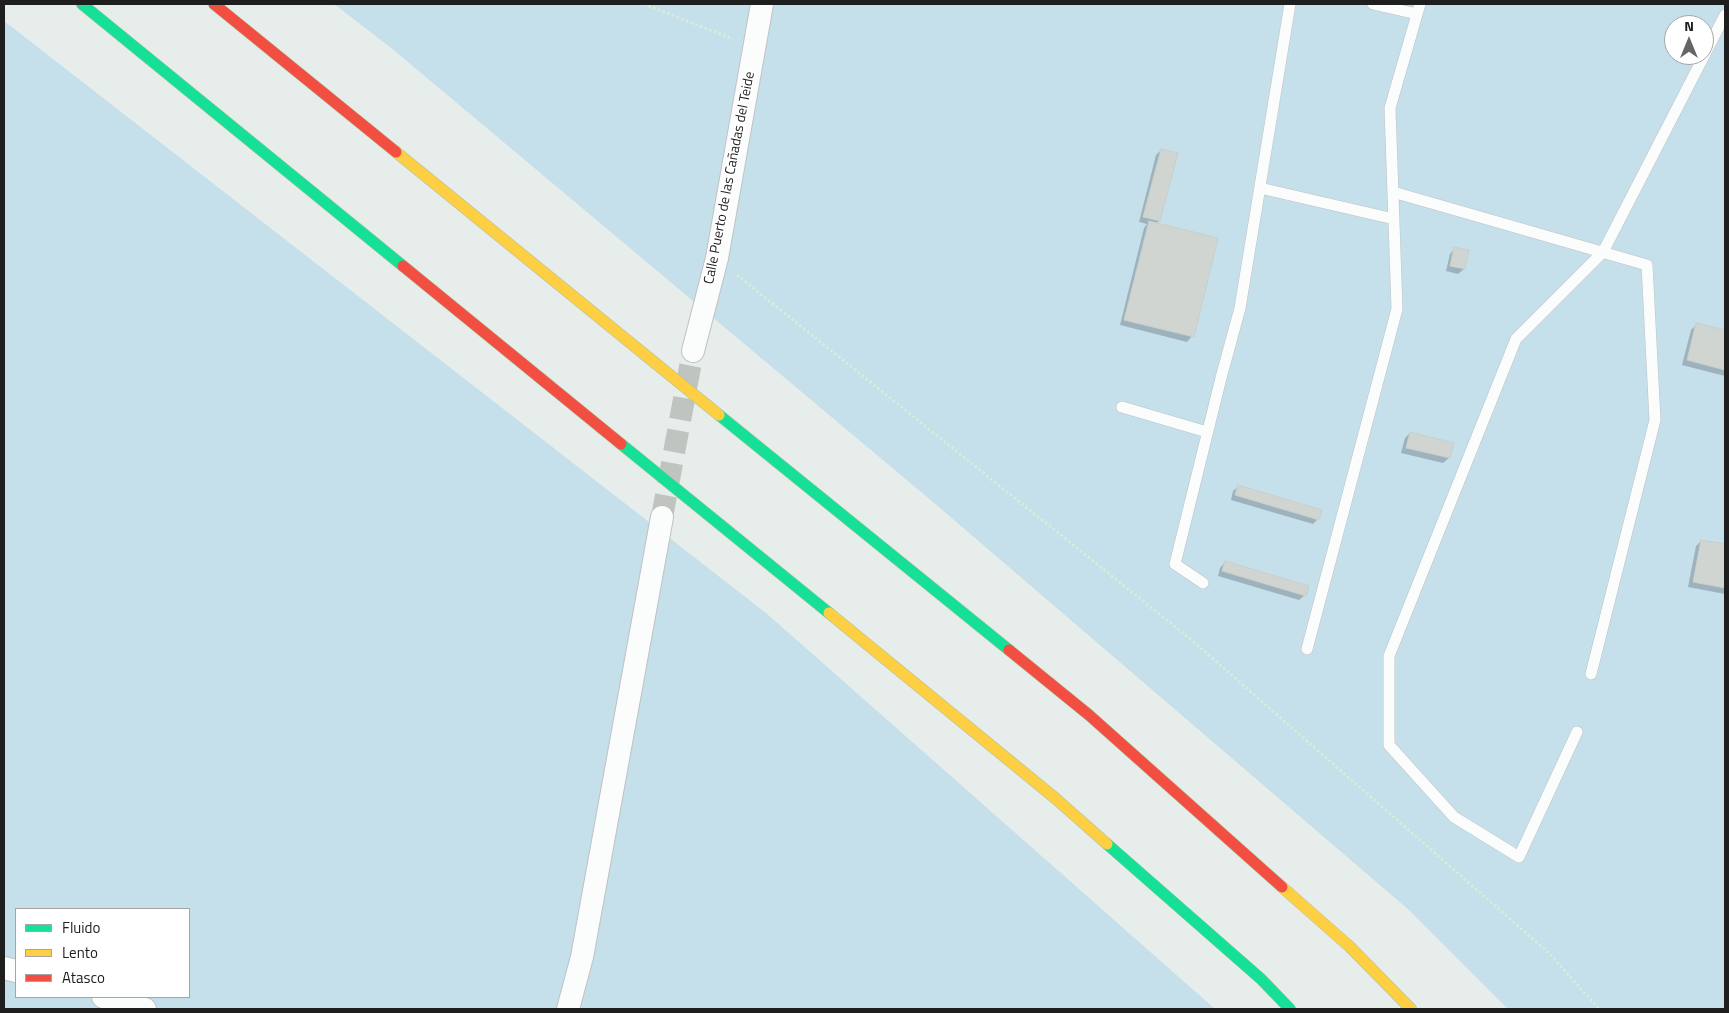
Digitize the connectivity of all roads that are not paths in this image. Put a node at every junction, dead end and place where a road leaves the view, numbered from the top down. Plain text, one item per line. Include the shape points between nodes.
1 (82, 4) edge
2 (214, 4) edge
3 (762, 4) edge
4 (1290, 4) edge
5 (1373, 4) edge
6 (1418, 9) edge
7 (1725, 15) edge
8 (1260, 188) junction
9 (1393, 192) junction
10 (1394, 219) junction
11 (1603, 252) junction
12 (693, 351) tunnel mouth
13 (1122, 407) dead end
14 (1207, 432) junction
15 (662, 517) tunnel mouth
16 (1203, 583) dead end
17 (1307, 649) dead end
18 (1591, 674) dead end
19 (1577, 732) dead end
20 (106, 998) edge
21 (145, 1009) edge
22 (568, 1009) edge
23 (1290, 1009) edge
24 (1411, 1009) edge

1 - 23 highway via 1055,798 1261,979
2 - 24 highway via 1089,715 1349,946
3 - 12 street, Calle Puerto de las Cañadas del Teide via 717,258
4 - 8 lane
5 - 6 lane
6 - 9 lane via 1390,108
7 - 11 lane
8 - 10 lane
8 - 14 lane via 1240,308
9 - 10 lane
9 - 11 lane
10 - 17 lane via 1397,308
11 - 18 lane via 1647,265 1655,420
11 - 19 lane via 1516,339 1390,656 1390,745 1454,817 1519,857
13 - 14 lane
14 - 16 lane via 1175,564
15 - 22 street via 582,957
20 - 21 street

